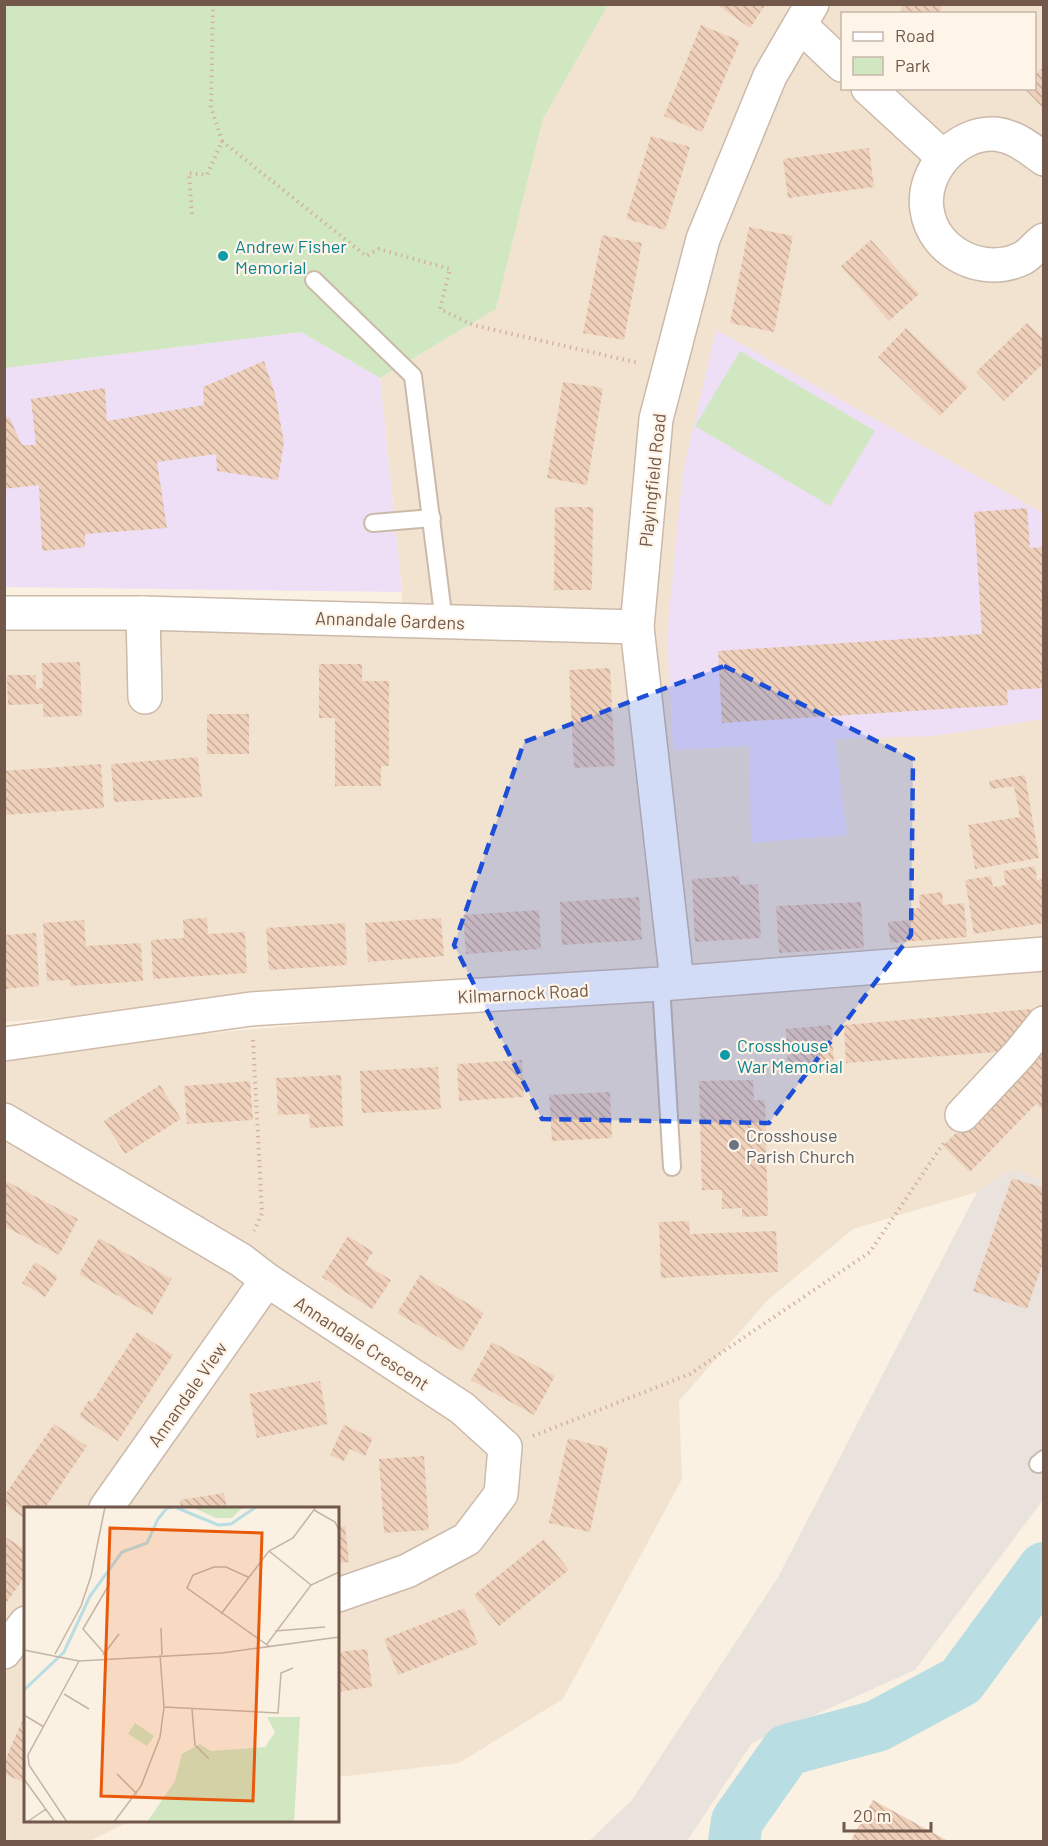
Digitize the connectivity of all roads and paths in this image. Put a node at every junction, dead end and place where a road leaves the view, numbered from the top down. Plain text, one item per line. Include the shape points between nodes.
1 (213, 4) edge
2 (806, 15) edge
3 (841, 62) edge
4 (870, 90) edge
5 (222, 141) junction
6 (942, 157) junction
7 (1044, 159) edge
8 (192, 214) dead end
9 (1044, 240) edge
10 (314, 280) dead end
11 (669, 370) junction
12 (432, 518) junction
13 (373, 523) dead end
14 (4, 612) edge
15 (142, 613) junction
16 (444, 622) junction
17 (637, 627) junction
18 (145, 697) dead end
19 (1044, 954) edge
20 (669, 983) junction
21 (251, 1009) junction
22 (1044, 1023) edge
23 (4, 1044) edge
24 (962, 1115) joint
25 (4, 1120) edge
26 (672, 1167) dead end
27 (241, 1260) junction
28 (267, 1280) junction
29 (505, 1447) junction
30 (107, 1507) edge
31 (339, 1595) edge
32 (24, 1626) edge
33 (4, 1652) edge

1 - 5 path via 211,107
2 - 3 street
2 - 11 street, Playingfield Road via 770,76 703,239
4 - 6 street
5 - 8 path via 207,175 189,173
5 - 11 path via 366,256 379,249 450,269 440,309 473,325
6 - 7 street via 960,142 996,134 1018,140
6 - 9 street via 928,187 927,210 934,231 946,247 964,260 1002,265 1023,257
10 - 12 lane via 413,376
11 - 17 street, Playingfield Road via 656,419
12 - 13 lane
12 - 16 lane
14 - 15 street, Annandale Gardens
15 - 16 street, Annandale Gardens
15 - 18 street
16 - 17 street, Annandale Gardens
17 - 20 street, Playingfield Road
19 - 20 street, Kilmarnock Road
20 - 21 street, Kilmarnock Road
20 - 26 lane
21 - 23 street, Kilmarnock Road
21 - 27 path via 262,1212
22 - 24 street
24 - 29 path via 870,1252 690,1374
25 - 27 street, Annandale Crescent
27 - 28 street, Annandale Crescent
28 - 29 street, Annandale Crescent via 462,1408
28 - 30 street, Annandale View
29 - 31 street via 501,1494 467,1539 406,1571
32 - 33 street

